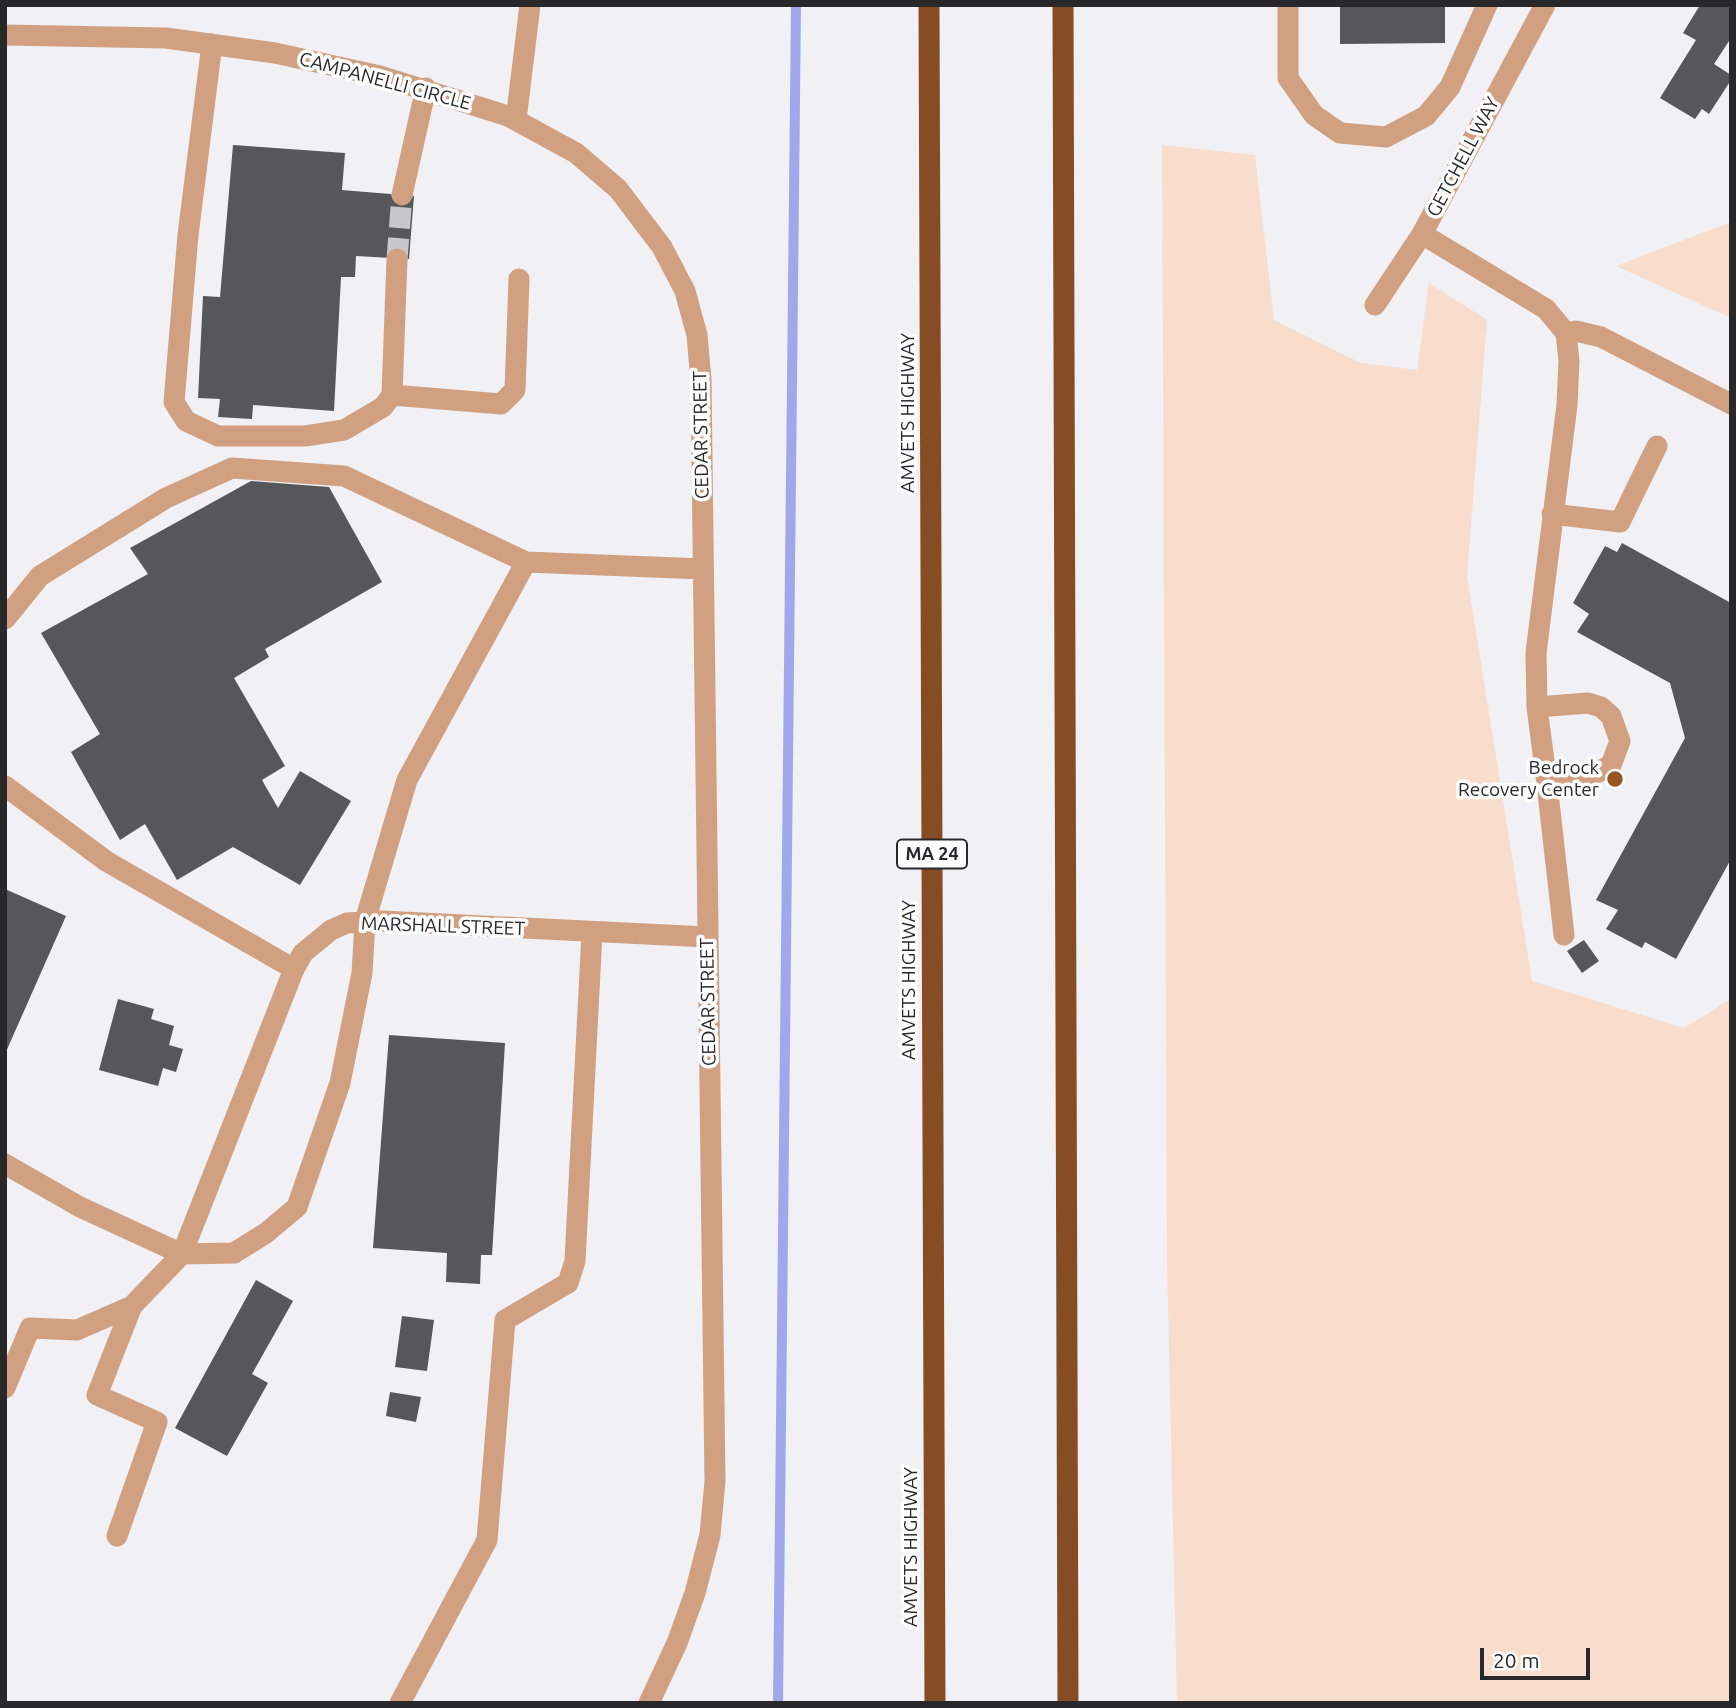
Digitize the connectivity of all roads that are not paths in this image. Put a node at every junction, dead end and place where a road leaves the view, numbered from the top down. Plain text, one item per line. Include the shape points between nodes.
1 (530, 5) edge
2 (929, 5) edge
3 (1063, 5) edge
4 (1288, 5) edge
5 (1487, 5) edge
6 (1545, 5) edge
7 (5, 35) edge
8 (212, 44) junction
9 (426, 88) junction
10 (516, 120) junction
11 (402, 195) tunnel mouth
12 (1422, 234) junction
13 (397, 259) tunnel mouth
14 (519, 279) dead end
15 (685, 291) joint
16 (1375, 305) dead end
17 (1566, 333) junction
18 (392, 395) junction
19 (1731, 404) edge
20 (1657, 446) dead end
21 (1552, 514) junction
22 (526, 562) junction
23 (703, 569) junction
24 (5, 619) edge
25 (1537, 707) junction
26 (1546, 784) junction
27 (5, 786) edge
28 (365, 921) junction
29 (592, 933) junction
30 (1564, 935) dead end
31 (707, 937) junction
32 (294, 969) junction
33 (5, 1164) edge
34 (182, 1254) junction
35 (132, 1306) junction
36 (5, 1388) edge
37 (117, 1536) dead end
38 (400, 1703) edge
39 (649, 1703) edge
40 (935, 1703) edge
41 (1068, 1703) edge

1 - 10 street
2 - 40 highway, AMVETS HIGHWAY / MA 24
3 - 41 highway
4 - 5 street via 1288,78 1314,115 1340,133 1386,137 1426,116 1450,87
6 - 12 street, GETCHELL WAY
7 - 8 street, CAMPANELLI CIRCLE via 121,35
8 - 9 street, CAMPANELLI CIRCLE via 300,58
8 - 18 street via 188,235 174,402 186,421 218,436 305,436 344,429 383,407
9 - 10 street, CAMPANELLI CIRCLE
9 - 11 street
10 - 15 street, CAMPANELLI CIRCLE via 576,153 618,189 662,247
12 - 16 street, GETCHELL WAY
12 - 17 street via 1546,309
13 - 18 street
14 - 18 street via 515,390 501,404
15 - 23 street, CEDAR STREET via 700,357
17 - 19 street via 1601,337
17 - 21 street via 1568,393
20 - 21 street via 1620,522
21 - 25 street via 1538,625
22 - 23 street
22 - 24 street via 344,476 232,468 166,498 40,576
22 - 28 street via 407,780
23 - 31 street, CEDAR STREET
25 - 26 street
25 - 26 street via 1575,703 1601,708 1611,716 1620,741 1611,765 1601,773
26 - 30 street
27 - 32 street via 106,861
28 - 29 street, MARSHALL STREET
28 - 32 street, MARSHALL STREET via 347,923 316,940
28 - 34 street via 362,973 340,1083 297,1207 234,1253
29 - 31 street, MARSHALL STREET
29 - 38 street via 575,1261 568,1283 505,1320 487,1540
31 - 39 street, CEDAR STREET via 713,1510 695,1593
32 - 34 street, MARSHALL STREET
33 - 34 street via 79,1207
34 - 35 street
35 - 36 street via 77,1330 30,1328
35 - 37 street via 97,1395 157,1422

